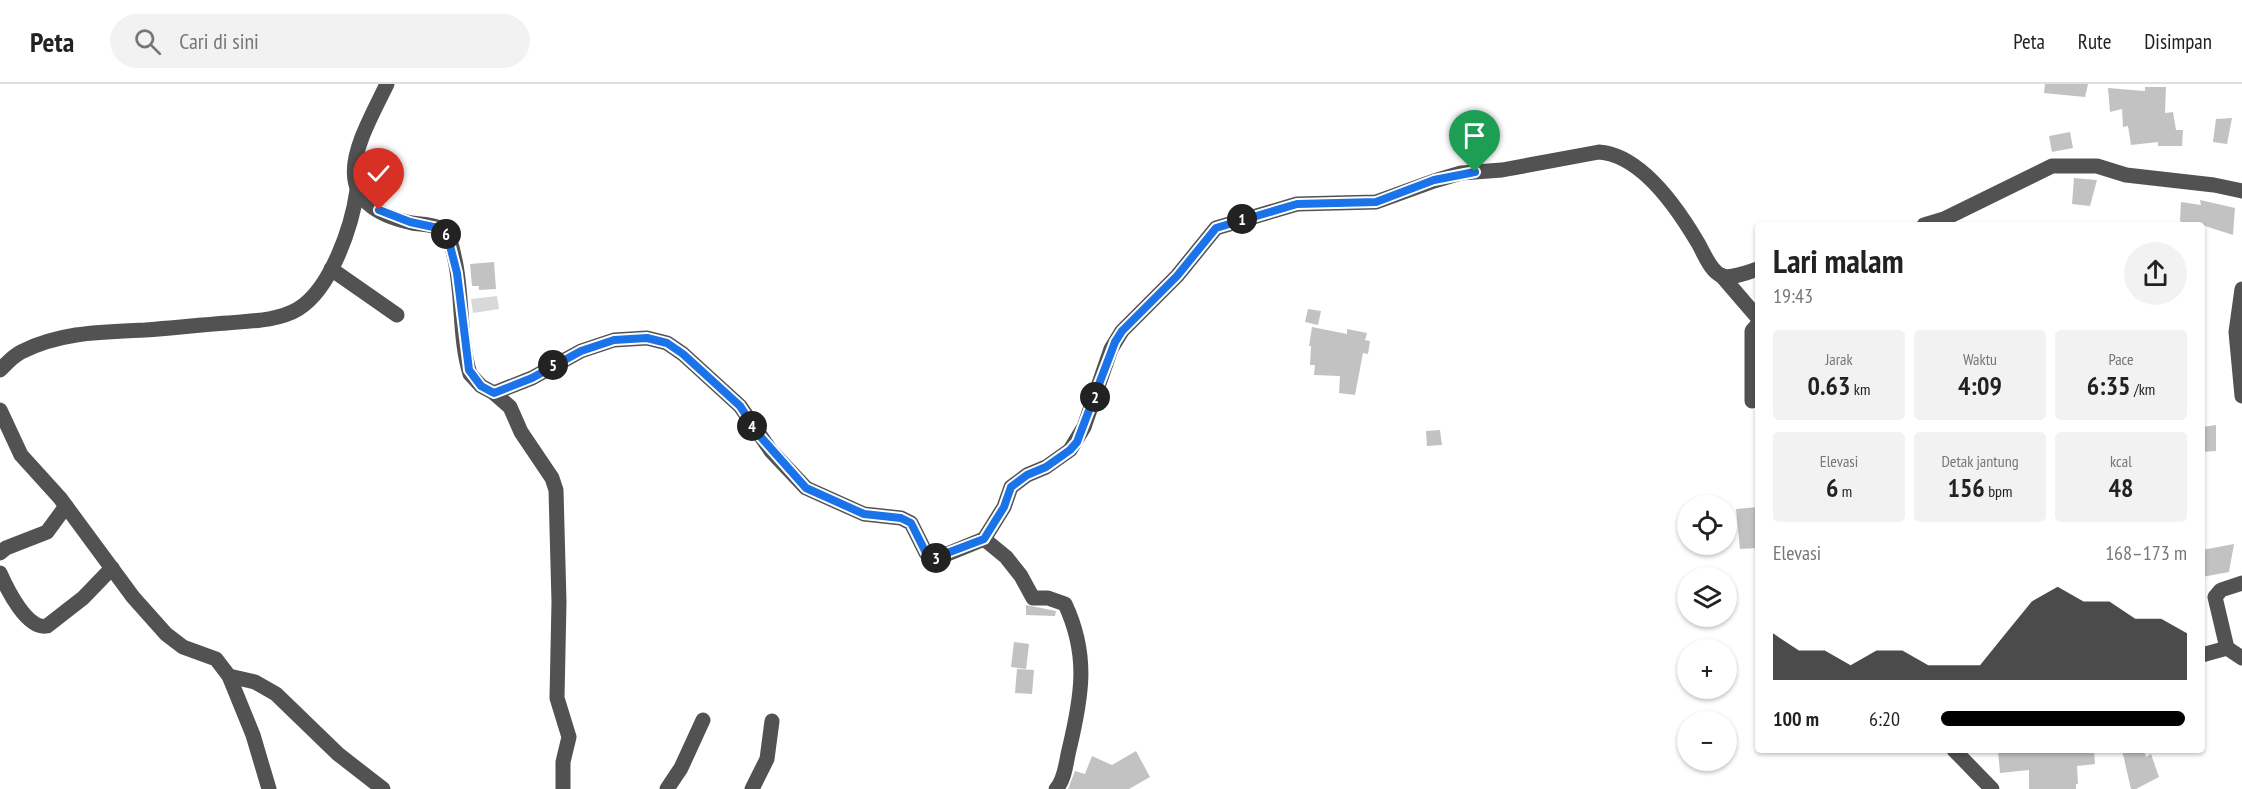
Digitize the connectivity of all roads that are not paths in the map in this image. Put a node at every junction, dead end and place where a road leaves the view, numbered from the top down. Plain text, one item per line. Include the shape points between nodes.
1 (387, 84) edge
2 (357, 189) junction
3 (2242, 191) edge
4 (1934, 222) edge
5 (331, 269) junction
6 (1755, 270) edge
7 (1721, 275) junction
8 (2242, 289) edge
9 (397, 315) dead end
10 (1755, 315) edge
11 (1755, 328) edge
12 (0, 370) edge
13 (494, 393) junction
14 (2242, 396) edge
15 (1752, 400) dead end
16 (0, 410) edge
17 (5, 437) edge
18 (66, 506) junction
19 (984, 539) junction
20 (0, 554) edge
21 (112, 568) junction
22 (0, 573) edge
23 (2242, 583) edge
24 (2208, 595) edge
25 (2227, 648) junction
26 (2205, 654) edge
27 (2242, 658) edge
28 (229, 676) junction
29 (703, 720) dead end
30 (772, 721) dead end
31 (1957, 753) edge
32 (269, 789) edge
33 (383, 789) edge
34 (563, 789) edge
35 (667, 789) edge
36 (752, 789) edge
37 (1056, 789) edge
38 (1992, 789) edge

1 - 2 street via 358,143 354,165
2 - 5 street via 354,210
2 - 13 street via 379,210 447,234 457,273 469,370 481,386
3 - 4 street via 2126,175 2097,166 2052,166
5 - 9 street
5 - 12 street via 307,302 287,314 242,322 88,332 19,353
6 - 7 street
7 - 10 street
7 - 19 street via 1652,180 1608,153 1599,152 1502,170 1461,173 1376,202 1297,204 1216,228 1177,276 1122,331 1077,442 1046,467 1011,487 1004,507
8 - 14 street via 2236,332
11 - 15 street
13 - 19 street via 532,378 581,351 614,340 647,338 667,343 740,406 759,435 806,488 864,514 901,518 911,523 926,553 934,558
13 - 34 street via 510,407 556,490 557,698 569,737 563,762
16 - 17 street
17 - 18 street
18 - 20 street via 47,532
18 - 21 street
19 - 37 street via 1006,557 1033,598 1065,604 1074,622 1082,676 1081,702
21 - 22 street via 83,598 42,627 33,624 25,614
21 - 28 street via 166,634 183,647 216,660
23 - 24 street
24 - 25 street
25 - 26 street
25 - 27 street
28 - 32 street
28 - 33 street via 255,682 276,694 338,754
29 - 35 street
30 - 36 street via 766,759
31 - 38 street

